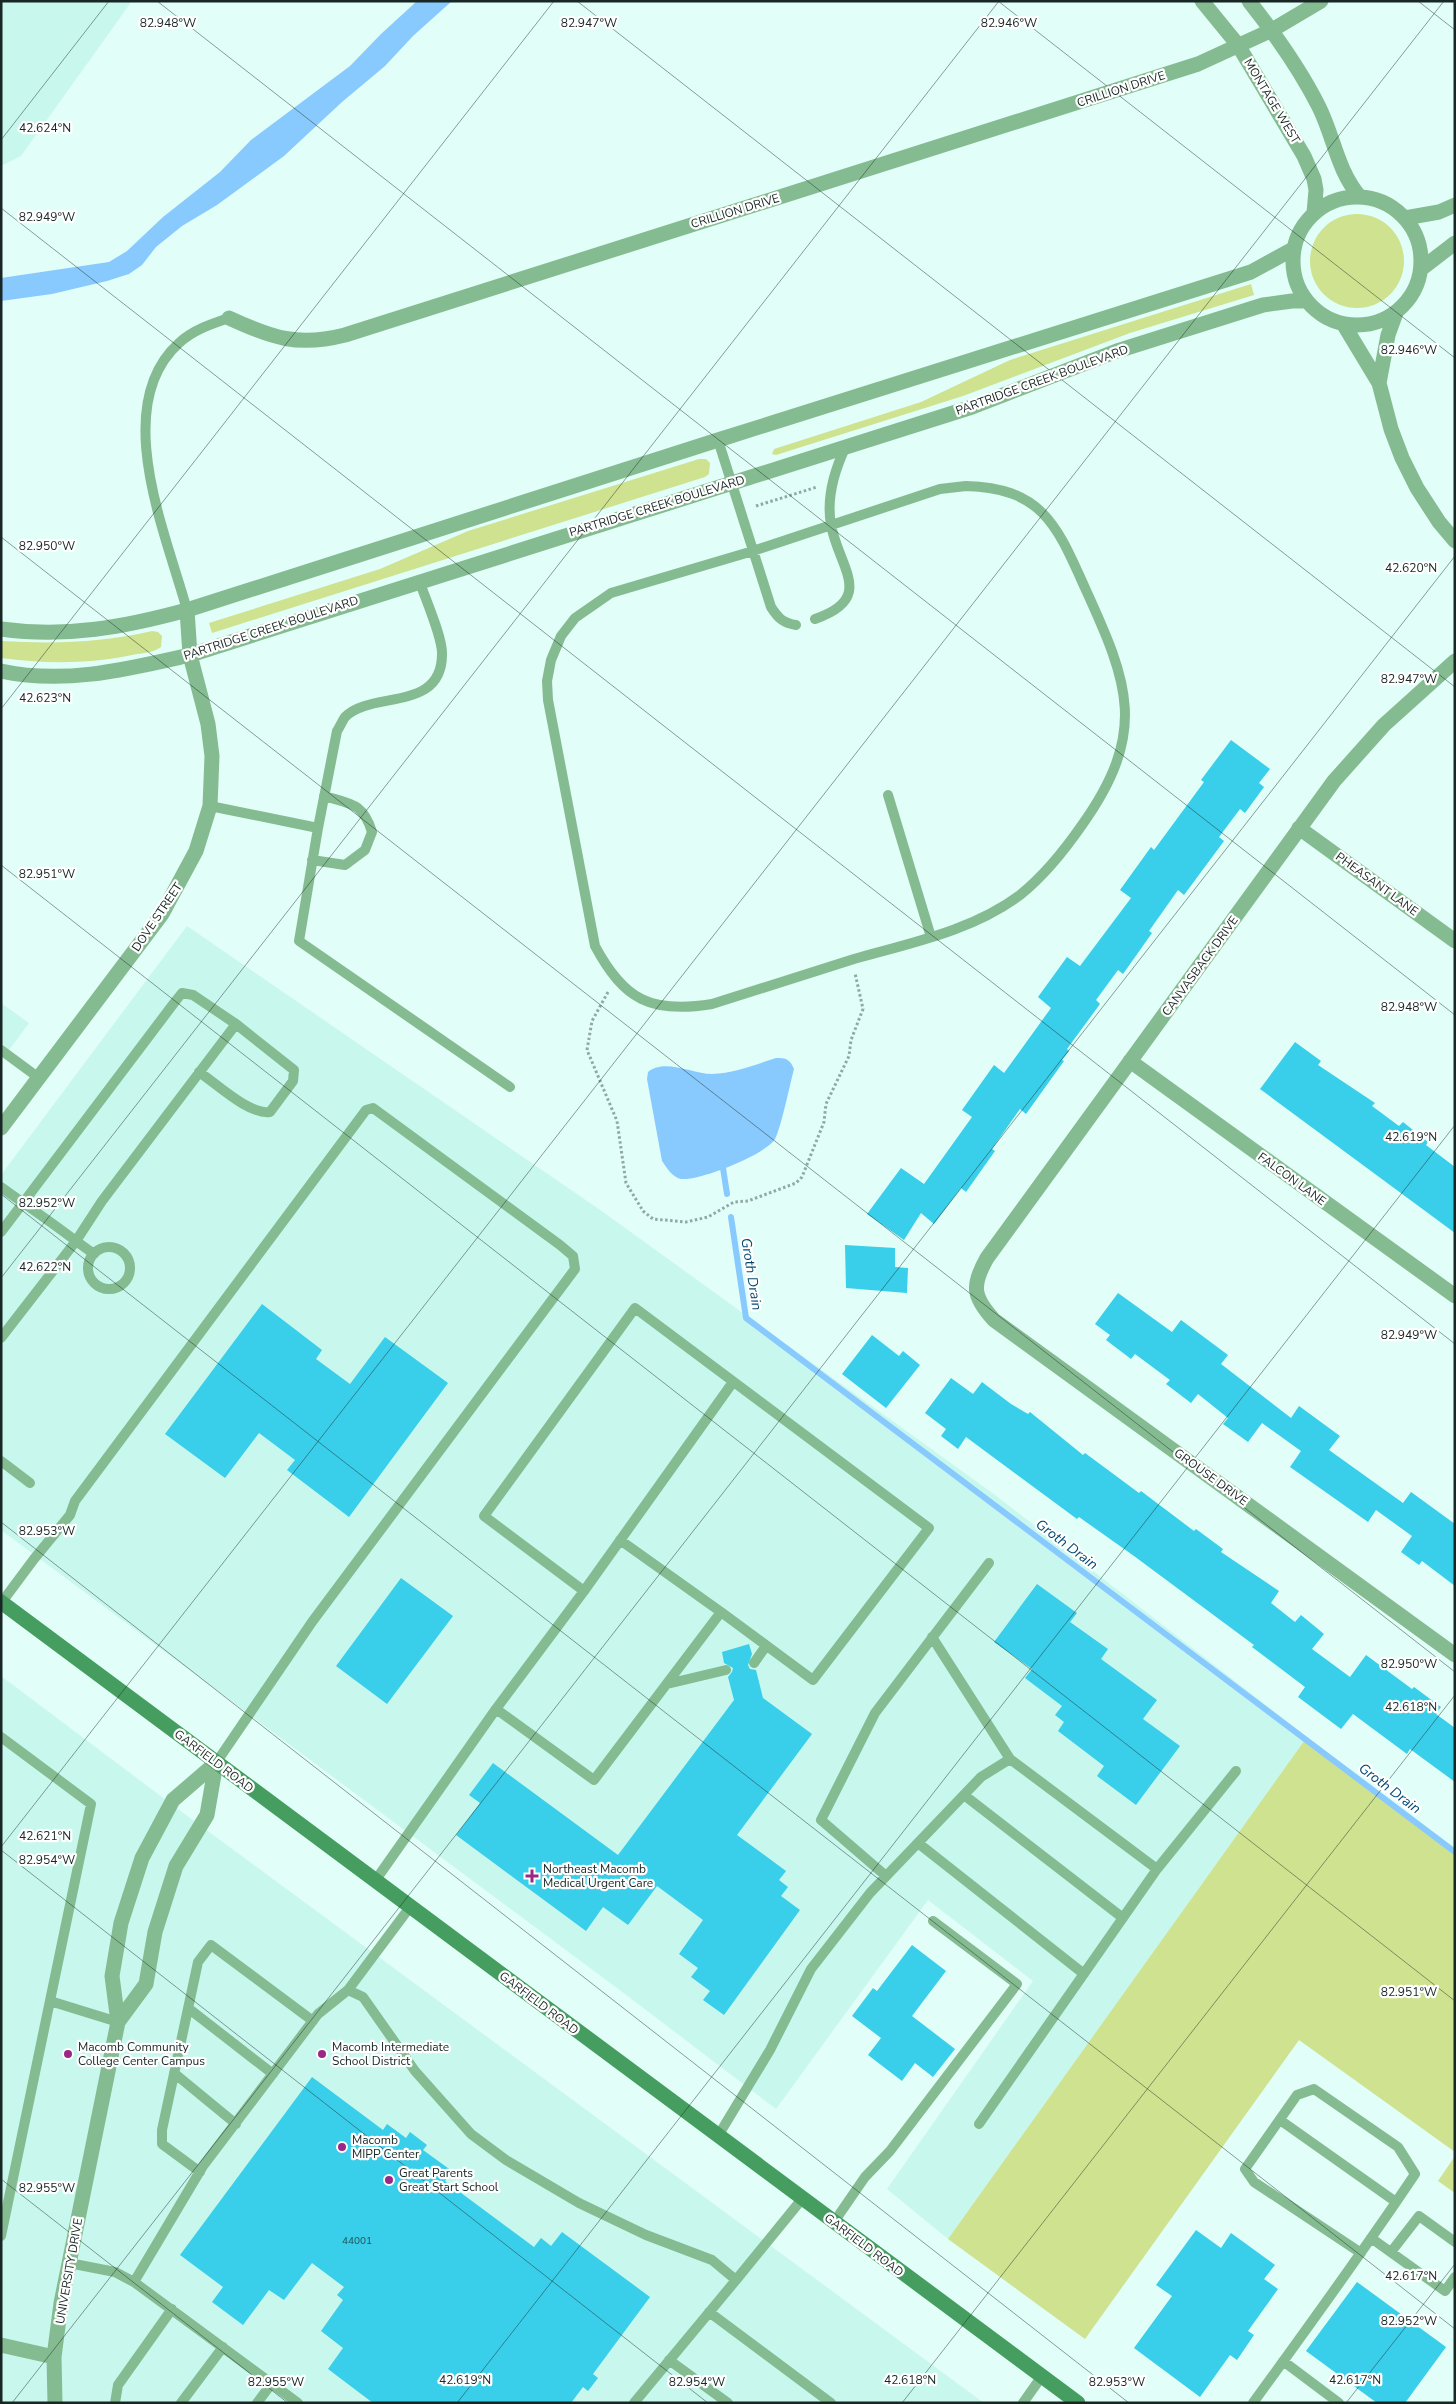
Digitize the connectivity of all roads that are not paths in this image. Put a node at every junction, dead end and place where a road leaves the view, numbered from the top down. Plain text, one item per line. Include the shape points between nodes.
1 (1202, 1) edge
2 (1250, 1) edge
3 (1321, 1) edge
4 (1272, 30) junction
5 (1238, 45) junction
6 (1360, 197) junction
7 (1455, 205) edge
8 (1314, 213) junction
9 (1405, 218) junction
10 (1455, 243) edge
11 (1293, 249) junction
12 (1421, 270) junction
13 (1306, 301) junction
14 (1396, 313) junction
15 (229, 318) joint
16 (1344, 325) junction
17 (1379, 383) junction
18 (718, 440) junction
19 (846, 446) junction
20 (731, 483) junction
21 (831, 526) junction
22 (1455, 541) edge
23 (753, 551) junction
24 (419, 580) junction
25 (187, 610) junction
26 (815, 619) dead end
27 (796, 625) dead end
28 (1, 629) edge
29 (190, 655) junction
30 (1455, 662) edge
31 (1, 671) edge
32 (888, 795) dead end
33 (324, 796) junction
34 (210, 806) junction
35 (318, 828) junction
36 (1299, 828) junction
37 (312, 860) junction
38 (930, 937) junction
39 (1455, 941) edge
40 (236, 1024) junction
41 (1, 1050) edge
42 (1130, 1061) junction
43 (199, 1072) junction
44 (39, 1078) junction
45 (510, 1088) dead end
46 (1, 1128) edge
47 (1, 1187) edge
48 (23, 1203) junction
49 (1, 1232) edge
50 (76, 1241) junction
51 (94, 1254) junction
52 (975, 1292) joint
53 (1455, 1296) edge
54 (1, 1338) edge
55 (733, 1382) junction
56 (1, 1461) edge
57 (30, 1483) dead end
58 (620, 1540) junction
59 (989, 1563) dead end
60 (584, 1591) junction
61 (2, 1602) edge
62 (721, 1612) junction
63 (932, 1637) junction
64 (766, 1646) junction
65 (1455, 1655) edge
66 (754, 1663) dead end
67 (726, 1670) dead end
68 (667, 1684) junction
69 (496, 1709) junction
70 (1, 1737) edge
71 (1010, 1759) junction
72 (216, 1763) junction
73 (1236, 1771) dead end
74 (964, 1795) junction
75 (918, 1843) junction
76 (1157, 1869) junction
77 (886, 1876) junction
78 (375, 1881) junction
79 (410, 1907) junction
80 (1123, 1918) junction
81 (933, 1921) dead end
82 (1084, 1974) junction
83 (348, 1990) junction
84 (50, 2001) junction
85 (188, 2008) junction
86 (118, 2022) junction
87 (313, 2022) junction
88 (174, 2073) junction
89 (273, 2074) junction
90 (1280, 2120) junction
91 (236, 2124) junction
92 (979, 2124) dead end
93 (718, 2136) junction
94 (200, 2172) junction
95 (802, 2199) junction
96 (1396, 2202) junction
97 (834, 2222) junction
98 (1, 2236) edge
99 (1372, 2238) junction
100 (1455, 2242) edge
101 (1392, 2252) junction
102 (1361, 2253) junction
103 (69, 2263) junction
104 (1455, 2277) edge
105 (736, 2280) junction
106 (134, 2282) junction
107 (172, 2310) junction
108 (709, 2312) junction
109 (1, 2344) edge
110 (223, 2347) junction
111 (54, 2357) junction
112 (669, 2360) junction
113 (1283, 2361) junction
114 (1042, 2376) junction
115 (272, 2383) junction
116 (1255, 2402) edge
117 (55, 2403) edge
118 (114, 2403) edge
119 (181, 2403) edge
120 (257, 2403) edge
121 (298, 2403) edge
122 (634, 2403) edge
123 (728, 2403) edge
124 (832, 2403) edge
125 (1023, 2403) edge
126 (1078, 2403) edge
127 (1339, 2403) edge

1 - 5 street, MONTAGE WEST
2 - 4 street
3 - 4 street, CRILLION DRIVE
4 - 5 street, CRILLION DRIVE
4 - 6 street via 1320,108 1342,170
5 - 8 street, MONTAGE WEST via 1304,156 1316,190
5 - 15 street, CRILLION DRIVE via 1198,64 1079,103 345,335 302,342 274,337
6 - 8 street via 1336,201
6 - 9 street via 1385,203
7 - 9 street
8 - 11 street via 1301,229
9 - 12 street via 1415,234
10 - 12 street
11 - 13 street via 1294,277
11 - 18 street via 1251,272
12 - 14 street via 1408,301
13 - 16 street via 1323,316
13 - 19 street, PARTRIDGE CREEK BOULEVARD via 1263,304 1117,351 972,407
14 - 16 street via 1371,324
14 - 17 street via 1388,335
15 - 25 lane via 201,328 179,343 164,360 152,382 147,408 147,472
16 - 17 street
17 - 22 street via 1402,458 1417,488
18 - 20 lane
18 - 25 street
19 - 20 street, PARTRIDGE CREEK BOULEVARD
19 - 21 lane via 837,465 829,501
20 - 23 lane
20 - 24 street, PARTRIDGE CREEK BOULEVARD
21 - 23 lane
21 - 26 lane via 850,584 849,595 836,612
21 - 38 lane via 940,489 988,486 1014,494 1035,505 1052,520 1106,634 1121,675 1126,727 1121,752 1111,781 1063,853 1018,896 960,928
23 - 27 lane via 771,607 785,623
23 - 38 lane via 612,593 575,618 561,636 551,660 548,700 595,946 625,990 644,1002 664,1008 687,1008 712,1004
24 - 29 street, PARTRIDGE CREEK BOULEVARD
24 - 33 lane via 442,652 440,668 433,682 421,693 358,709 345,717 337,731
25 - 28 street via 103,630 42,633
25 - 29 street, DOVE STREET
29 - 31 street, PARTRIDGE CREEK BOULEVARD via 77,676
29 - 34 street, DOVE STREET via 208,724 212,756
30 - 36 street, CANVASBACK DRIVE via 1384,725
32 - 38 lane
33 - 35 lane
33 - 37 lane via 353,804 367,815 372,832 366,850 345,864
34 - 35 lane
34 - 44 street, DOVE STREET via 196,851 162,914
35 - 37 lane
36 - 39 street, PHEASANT LANE
36 - 42 street, CANVASBACK DRIVE
37 - 45 lane via 299,941
40 - 43 lane
40 - 43 lane via 294,1070 293,1081 270,1112 260,1113 249,1108
40 - 48 lane via 193,994 182,993
41 - 44 lane
42 - 52 street, CANVASBACK DRIVE via 987,1258 977,1276
42 - 53 street, FALCON LANE
43 - 50 lane via 102,1201
44 - 46 street, DOVE STREET
47 - 48 lane
48 - 49 lane
48 - 50 lane
50 - 51 lane
50 - 54 lane
51 - 51 lane via 88,1262 92,1281 110,1290 122,1285 131,1266 124,1253 111,1247
52 - 65 street, GROUSE DRIVE via 982,1307 994,1320
55 - 58 lane
55 - 60 lane via 635,1308 484,1516
55 - 64 lane via 929,1528 813,1680
56 - 57 lane
58 - 60 lane
58 - 62 lane
59 - 63 lane
60 - 69 lane
61 - 72 main road, GARFIELD ROAD
61 - 72 lane via 70,1515 75,1501 366,1110 373,1108 560,1245 573,1256 575,1269 296,1644
62 - 64 lane
62 - 68 lane
63 - 71 lane
63 - 77 lane via 875,1713 822,1820
64 - 66 lane
67 - 68 lane
68 - 69 lane via 594,1780
69 - 78 lane
70 - 84 lane via 91,1804
71 - 74 lane via 981,1777
71 - 76 lane
72 - 78 main road, GARFIELD ROAD
72 - 86 street, UNIVERSITY DRIVE via 207,1815 176,1866 155,1932 146,1984
72 - 86 street, UNIVERSITY DRIVE via 173,1800 142,1858 122,1923 112,1976
73 - 76 lane
74 - 75 lane
74 - 80 lane
75 - 77 lane
75 - 82 lane
76 - 80 lane
77 - 93 lane via 811,1969 770,2050
78 - 79 main road, GARFIELD ROAD
79 - 83 lane
79 - 93 main road, GARFIELD ROAD
80 - 82 lane
81 - 97 lane via 1017,1984
82 - 92 lane
83 - 87 lane via 318,2014
83 - 105 lane via 363,1997 415,2071 471,2134 506,2160 579,2203 646,2235 712,2260
84 - 86 lane
84 - 98 lane
85 - 87 lane via 198,1962 211,1945
85 - 88 lane
85 - 89 lane
86 - 103 street, UNIVERSITY DRIVE
87 - 89 lane
88 - 91 lane
88 - 94 lane via 162,2144
89 - 91 lane
90 - 96 lane
90 - 96 lane via 1297,2095 1314,2089 1398,2147 1415,2174
90 - 102 lane via 1245,2169 1254,2182
91 - 94 lane
93 - 95 main road, GARFIELD ROAD
94 - 106 lane
95 - 97 main road, GARFIELD ROAD
95 - 105 lane
96 - 99 lane
97 - 114 main road, GARFIELD ROAD
99 - 101 lane
99 - 102 lane
100 - 101 lane via 1419,2216
101 - 104 lane via 1445,2291
102 - 113 lane
103 - 106 lane via 115,2272
103 - 111 street, UNIVERSITY DRIVE
105 - 108 lane
106 - 107 lane
107 - 110 lane
107 - 118 lane via 118,2385
108 - 112 lane
108 - 124 lane
109 - 111 street
110 - 115 lane
110 - 119 lane
111 - 117 street, UNIVERSITY DRIVE
112 - 122 lane
112 - 123 lane
113 - 116 lane
113 - 127 lane
114 - 125 lane
114 - 126 main road, GARFIELD ROAD
115 - 120 lane
115 - 121 lane

